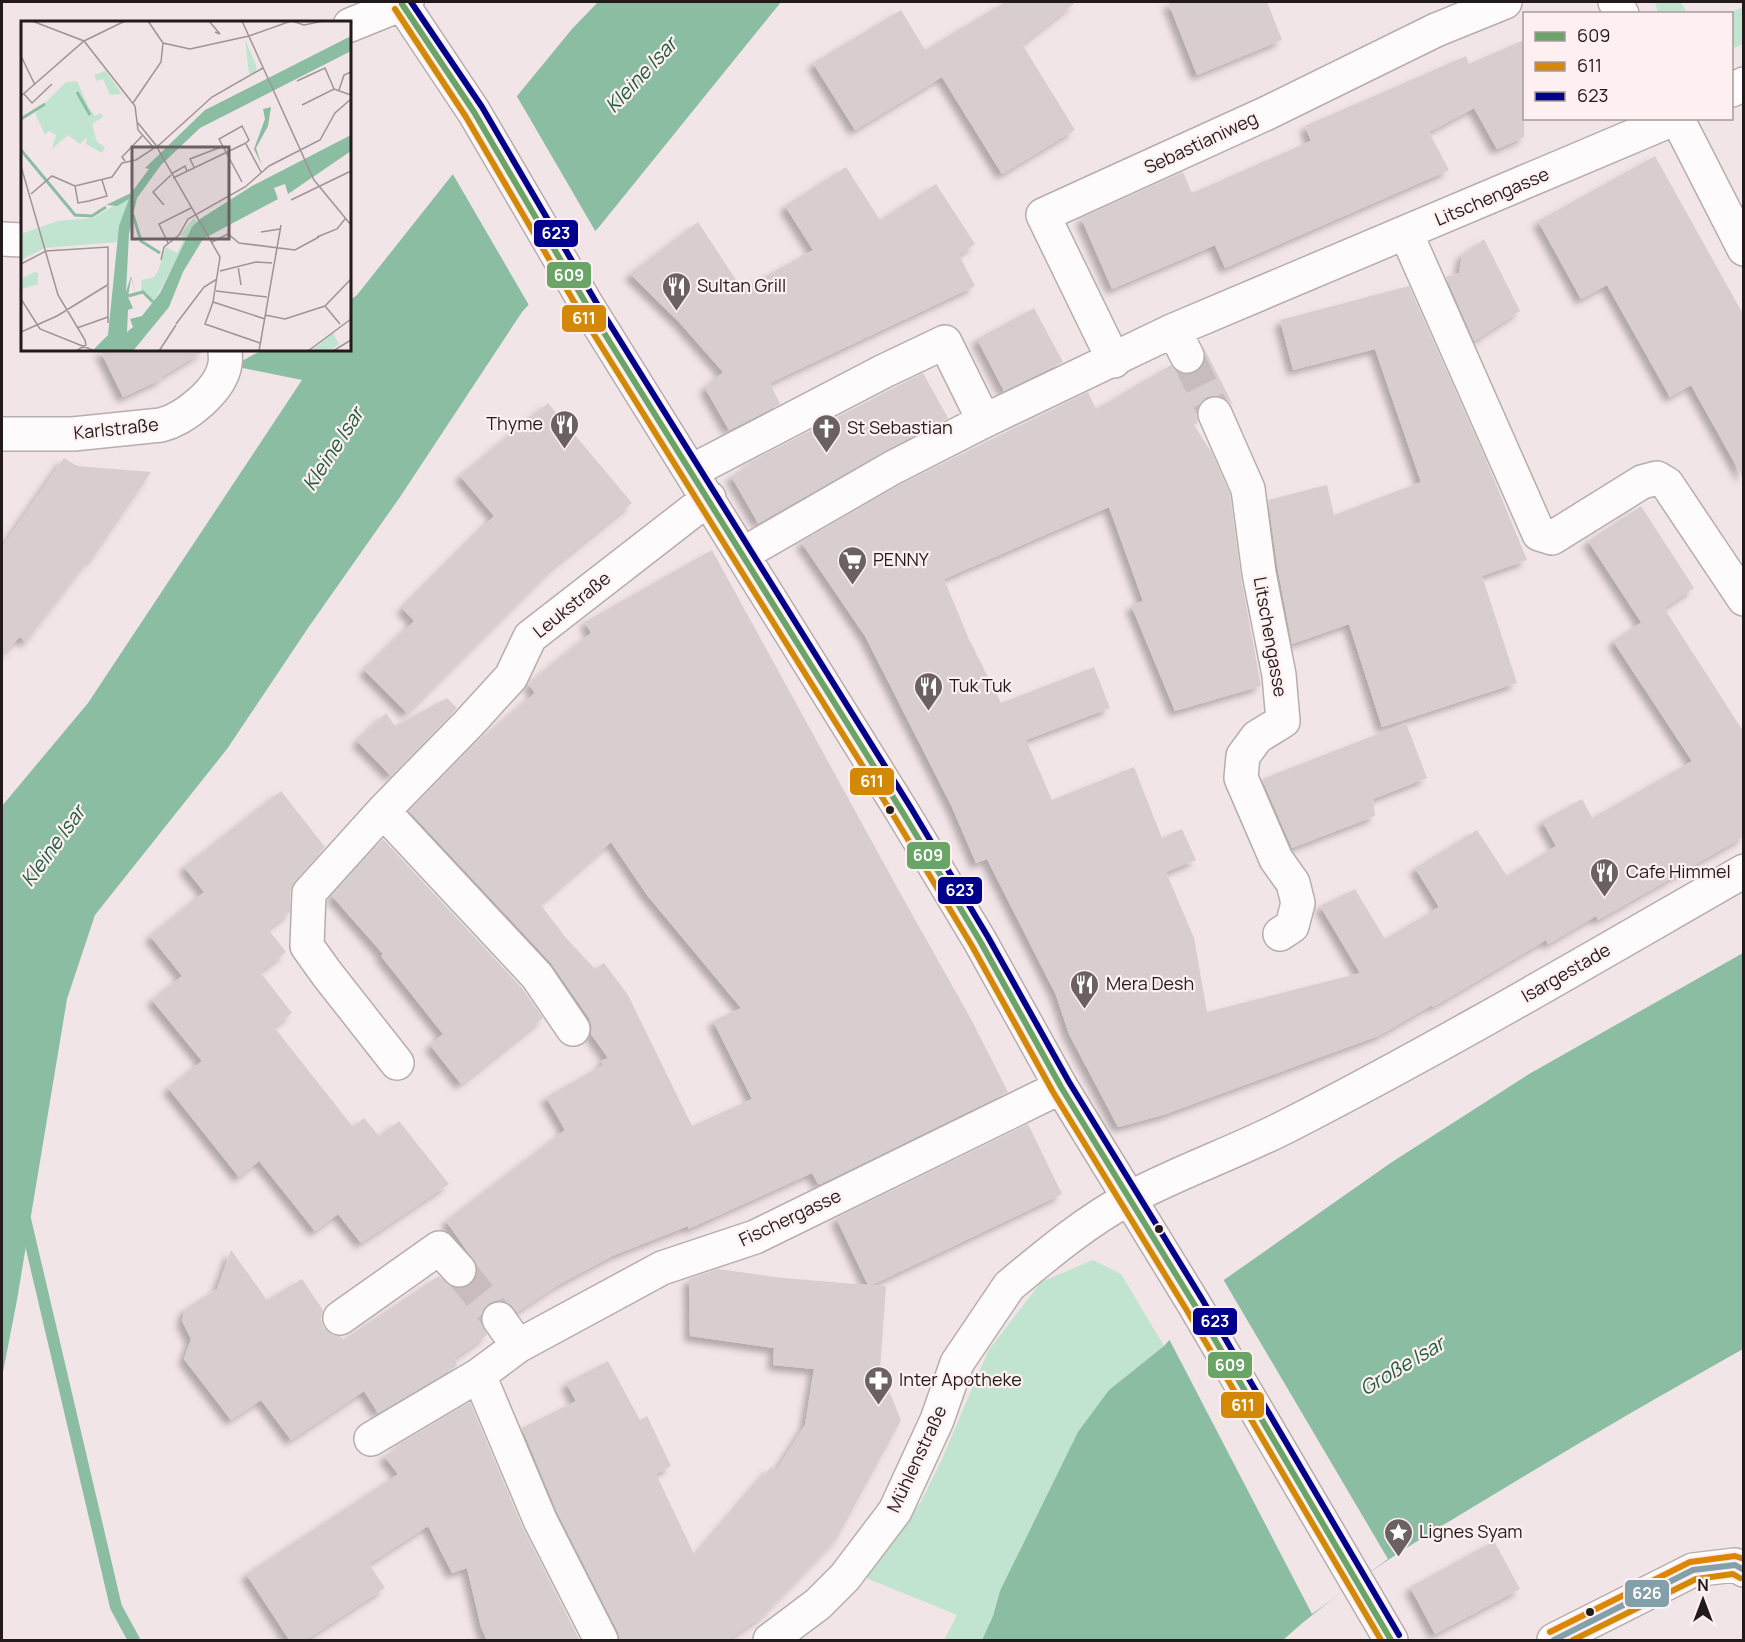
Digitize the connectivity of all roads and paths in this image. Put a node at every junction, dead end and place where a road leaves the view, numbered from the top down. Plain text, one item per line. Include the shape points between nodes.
1 (397, 2) edge
2 (1505, 2) edge
3 (351, 25) edge
4 (1672, 120) edge
5 (1678, 120) edge
6 (1406, 233) junction
7 (2, 238) edge
8 (21, 240) edge
9 (1743, 249) edge
10 (210, 351) edge
11 (225, 351) edge
12 (1113, 361) junction
13 (213, 390) junction
14 (1215, 414) tunnel mouth
15 (984, 421) junction
16 (2, 434) edge
17 (700, 485) junction
18 (1254, 537) junction
19 (743, 554) junction
20 (1743, 599) edge
21 (1297, 662) dead end
22 (383, 811) junction
23 (1743, 871) edge
24 (1280, 934) dead end
25 (573, 1029) dead end
26 (397, 1063) dead end
27 (1061, 1087) junction
28 (1129, 1198) junction
29 (459, 1270) tunnel mouth
30 (340, 1318) dead end
31 (499, 1319) tunnel mouth
32 (518, 1346) junction
33 (479, 1375) junction
34 (371, 1439) dead end
35 (1743, 1570) edge
36 (601, 1641) edge
37 (770, 1641) edge
38 (1391, 1641) edge
39 (1554, 1641) edge

1 - 3 street
1 - 17 street via 474,112
2 - 12 street, Sebastianiweg via 1436,30 1265,114 1043,215
4 - 6 street, Litschengasse
5 - 9 street
6 - 12 street, Litschengasse via 1180,343
6 - 20 street via 1539,534 1552,538 1642,482 1657,478 1667,484
7 - 8 street
10 - 13 street
11 - 13 street, Karlstraße via 225,366
12 - 15 street, Litschengasse
13 - 16 street, Karlstraße via 174,422 161,425 73,434
14 - 18 street, Litschengasse via 1248,489
15 - 17 street via 945,342 884,371
15 - 19 street, Litschengasse via 892,468
17 - 19 street
17 - 22 street, Leukstraße via 530,637 511,677
18 - 21 street via 1276,562
18 - 24 street, Litschengasse via 1279,675 1283,721 1257,737 1243,756 1241,778 1276,859 1296,893 1298,903 1292,926
19 - 27 street via 974,932
22 - 25 street via 537,976
22 - 26 street, Leukstraße via 309,893 307,946
23 - 28 street, Isargestade via 1449,1040 1289,1125
27 - 28 street
27 - 32 street, Fischergasse via 755,1237 662,1268
28 - 37 street, Mühlenstraße via 1009,1286 957,1363 937,1420 895,1511 846,1577
28 - 38 street
29 - 30 street via 439,1248
31 - 32 street
32 - 33 street, Fischergasse
33 - 34 street, Fischergasse
33 - 36 street via 549,1538
35 - 39 street via 1735,1565 1693,1570

